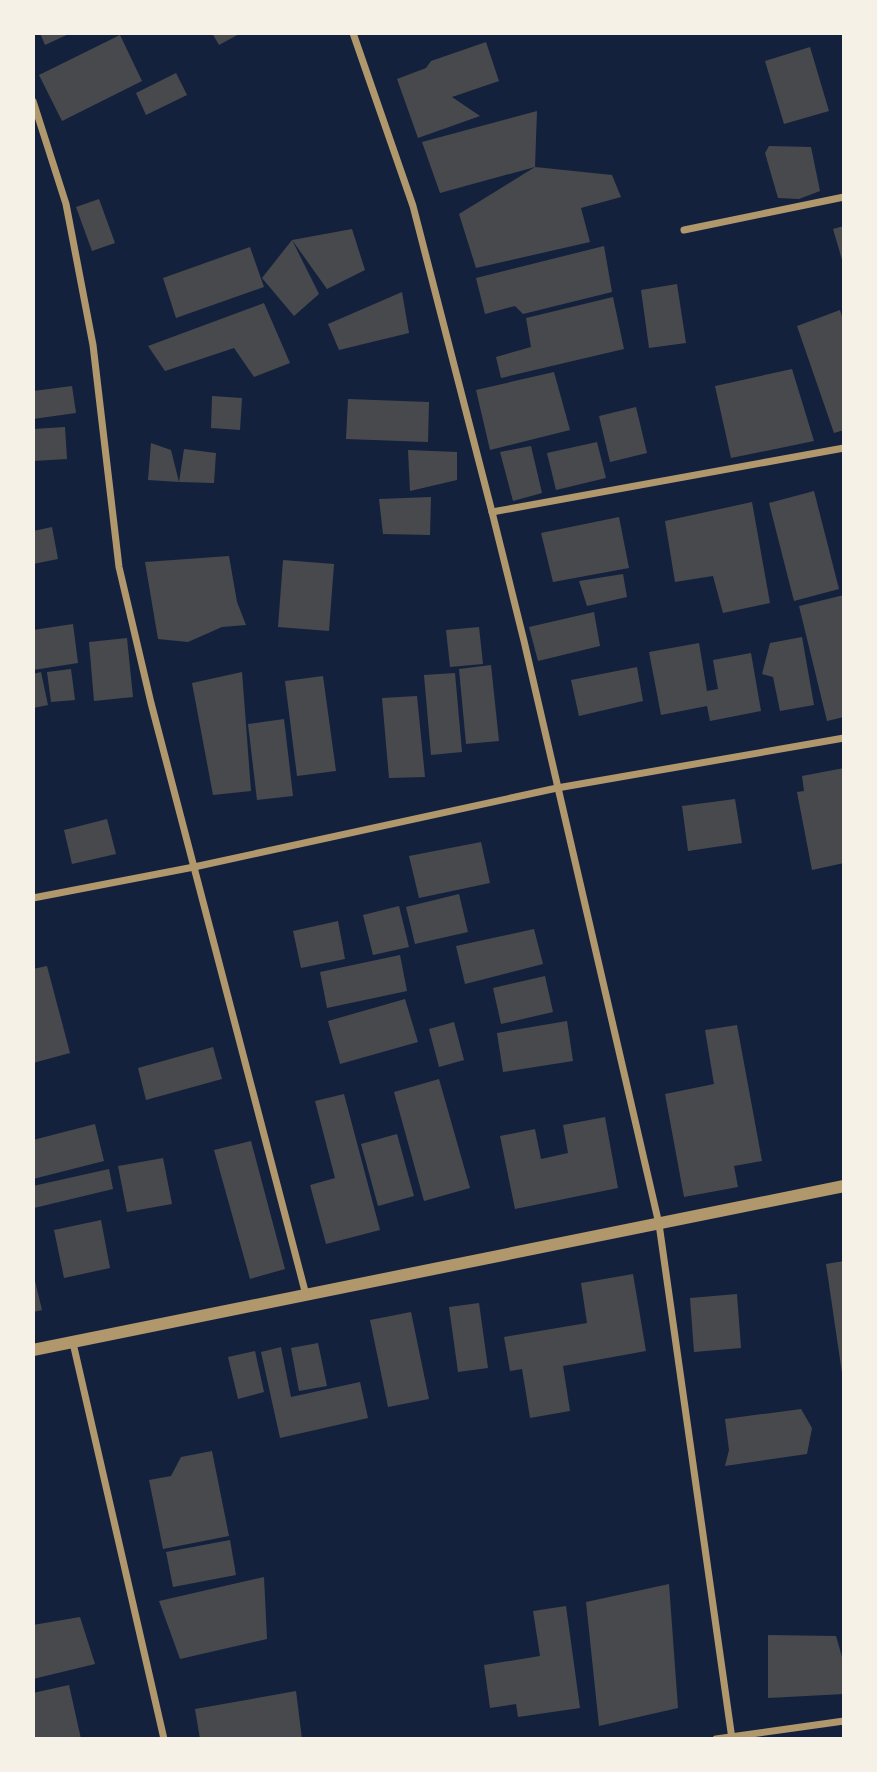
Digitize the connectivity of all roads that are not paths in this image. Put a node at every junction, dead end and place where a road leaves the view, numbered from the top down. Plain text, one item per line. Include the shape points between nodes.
1 (353, 33) edge
2 (33, 102) edge
3 (844, 197) edge
4 (684, 230) dead end
5 (844, 448) edge
6 (492, 512) junction
7 (844, 738) edge
8 (557, 788) junction
9 (194, 867) junction
10 (33, 898) edge
11 (844, 1186) edge
12 (659, 1224) junction
13 (306, 1296) junction
14 (73, 1343) junction
15 (33, 1350) edge
16 (844, 1721) edge
17 (731, 1738) edge
18 (164, 1739) edge
19 (716, 1739) edge

1 - 6 street via 413,206
2 - 9 street via 66,204 93,345 119,567
3 - 4 street
5 - 6 street
6 - 8 street
7 - 8 street
8 - 9 street
8 - 12 street
9 - 10 street
9 - 13 street
11 - 12 street
12 - 13 street
12 - 17 street
13 - 14 street
14 - 15 street
14 - 18 street
16 - 17 street
17 - 19 street

